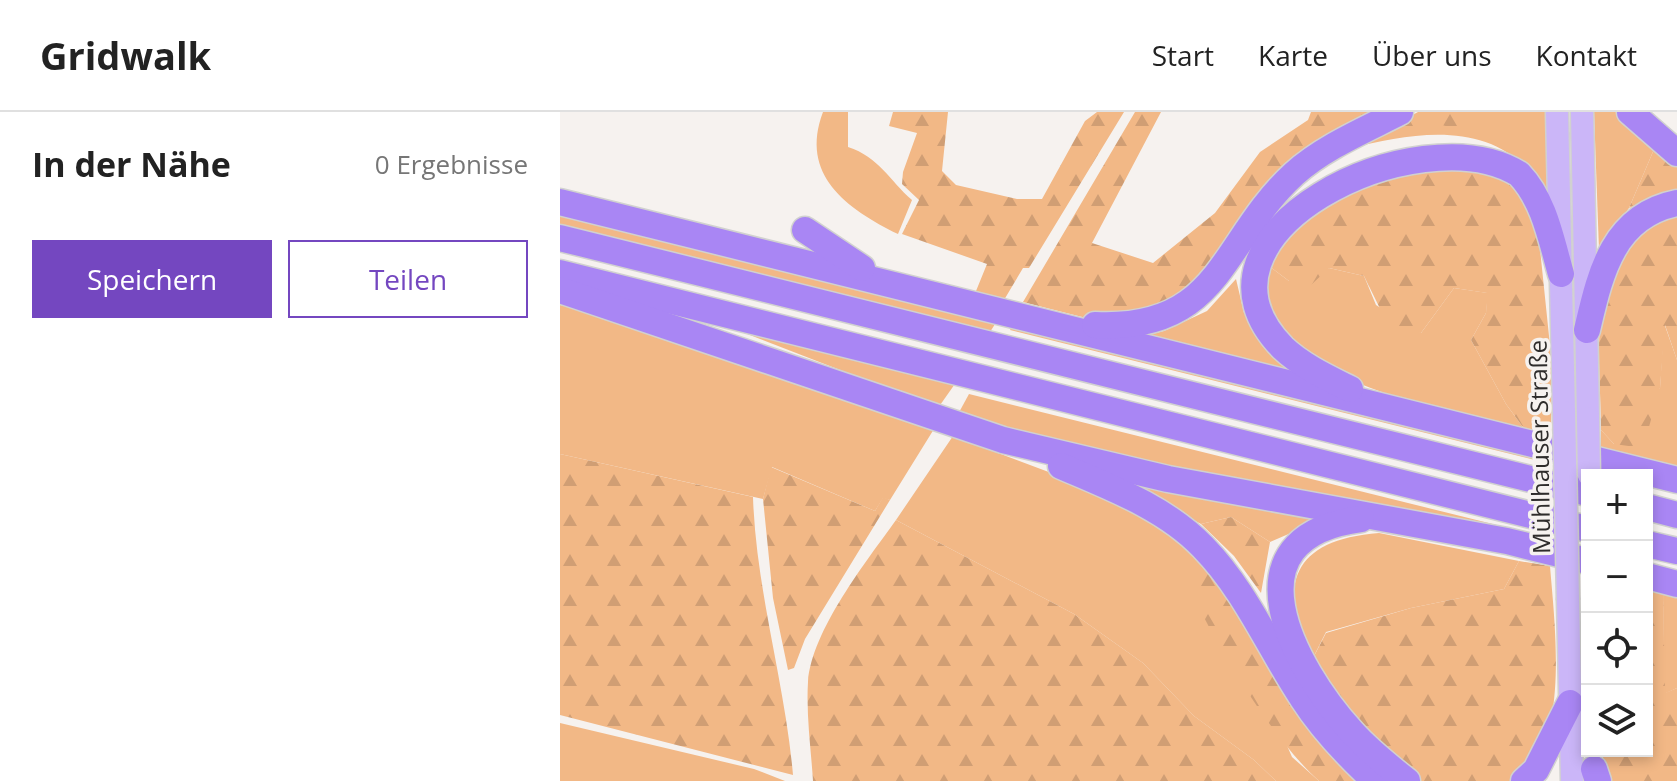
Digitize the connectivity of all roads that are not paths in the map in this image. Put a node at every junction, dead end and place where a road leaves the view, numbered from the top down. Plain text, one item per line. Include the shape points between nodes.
1 (1400, 112) edge
2 (1557, 112) edge
3 (1582, 112) edge
4 (1630, 112) edge
5 (1677, 153) edge
6 (560, 202) edge
7 (1677, 203) edge
8 (805, 230) dead end
9 (560, 238) edge
10 (560, 273) edge
11 (1561, 274) junction
12 (894, 284) junction
13 (560, 290) edge
14 (1040, 321) junction
15 (1587, 330) junction
16 (1397, 412) junction
17 (1003, 440) junction
18 (1589, 469) edge
19 (1677, 480) edge
20 (1581, 492) edge
21 (1653, 509) edge
22 (1677, 515) edge
23 (1385, 518) junction
24 (1581, 528) edge
25 (1653, 545) edge
26 (1677, 551) edge
27 (1581, 560) edge
28 (1653, 578) edge
29 (1677, 584) edge
30 (1570, 703) junction
31 (1590, 773) edge
32 (1375, 781) edge
33 (1407, 781) edge
34 (1524, 781) edge

1 - 14 highway via 1296,172 1262,209 1220,274 1175,312 1118,326
2 - 11 main road, Mühlhauser Straße
3 - 15 main road, Mühlhauser Straße
4 - 5 highway
6 - 12 highway
7 - 15 highway via 1641,217 1621,235 1604,266
8 - 12 highway
9 - 20 highway
10 - 24 highway
11 - 16 highway via 1535,194 1505,161 1479,150 1424,143 1381,149 1345,163 1302,194 1273,226 1260,257 1256,290 1264,319 1297,358
11 - 30 main road, Mühlhauser Straße, bridge
12 - 14 highway
13 - 17 highway
14 - 16 highway
15 - 18 main road, Mühlhauser Straße, bridge
16 - 19 highway
17 - 23 highway via 1182,482
17 - 32 highway via 1130,497 1201,544 1253,612 1304,701
21 - 22 highway
23 - 27 highway
23 - 33 highway via 1330,526 1298,544 1283,567 1279,605 1296,653 1351,732
25 - 26 highway
28 - 29 highway
30 - 31 main road, Mühlhauser Straße
30 - 34 highway via 1536,770

